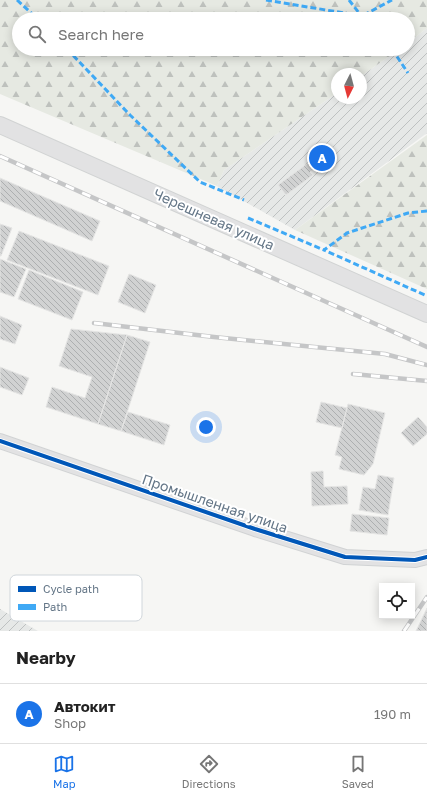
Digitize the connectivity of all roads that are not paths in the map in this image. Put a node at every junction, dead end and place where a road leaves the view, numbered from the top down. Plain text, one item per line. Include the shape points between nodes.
1 (0, 125) edge
2 (427, 314) edge
3 (0, 441) edge
4 (427, 557) edge

1 - 2 main road, Черешневая улица
3 - 4 street, Промышленная улица via 255,529 345,557 415,560

